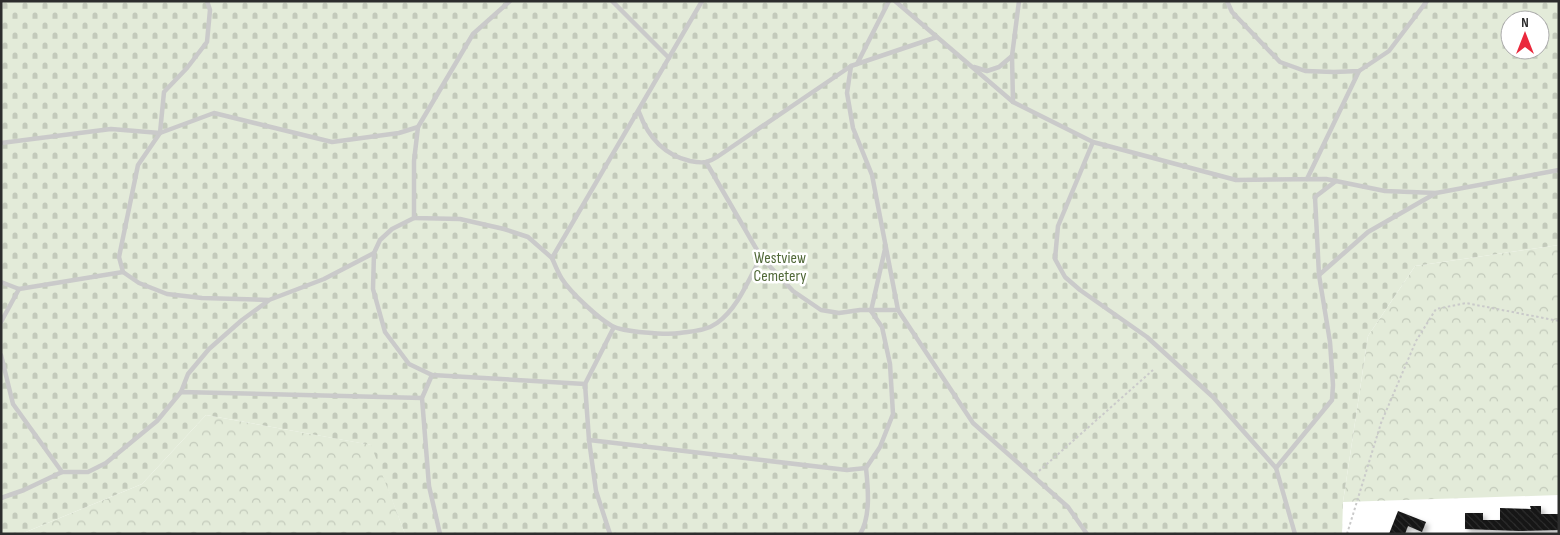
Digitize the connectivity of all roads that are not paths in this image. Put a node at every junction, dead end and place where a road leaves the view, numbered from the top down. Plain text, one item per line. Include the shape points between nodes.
1 (207, 1) edge
2 (510, 1) edge
3 (612, 1) edge
4 (702, 1) edge
5 (889, 1) edge
6 (895, 1) edge
7 (1019, 1) edge
8 (1227, 1) edge
9 (1427, 1) edge
10 (937, 37) junction
11 (1012, 56) junction
12 (669, 58) junction
13 (856, 64) junction
14 (851, 66) junction
15 (970, 66) junction
16 (1359, 71) junction
17 (1013, 102) junction
18 (639, 112) junction
19 (418, 127) junction
20 (160, 133) junction
21 (1093, 142) junction
22 (1, 143) edge
23 (706, 162) junction
24 (1559, 170) edge
25 (1307, 179) junction
26 (1336, 181) junction
27 (1436, 193) junction
28 (414, 218) junction
29 (886, 247) junction
30 (374, 253) junction
31 (761, 256) junction
32 (552, 258) junction
33 (123, 272) junction
34 (1319, 275) junction
35 (1, 282) edge
36 (19, 289) junction
37 (270, 300) junction
38 (898, 310) junction
39 (871, 311) junction
40 (1, 322) edge
41 (614, 327) junction
42 (1, 355) edge
43 (432, 375) junction
44 (585, 384) junction
45 (181, 392) junction
46 (422, 398) junction
47 (589, 440) junction
48 (866, 468) junction
49 (1276, 468) junction
50 (62, 472) junction
51 (1, 498) edge
52 (864, 531) edge
53 (440, 534) edge
54 (610, 534) edge
55 (860, 534) edge
56 (1087, 534) edge
57 (1295, 534) edge

1 - 20 lane via 210,10 207,42 164,92
2 - 19 lane via 473,34
3 - 12 lane
4 - 12 lane
5 - 13 lane
6 - 10 lane
7 - 11 lane
8 - 16 lane via 1232,12 1280,62 1306,71
9 - 16 lane via 1389,51
10 - 13 lane
10 - 15 lane
11 - 15 lane via 999,67 987,71
11 - 17 lane
12 - 18 lane
13 - 14 lane
14 - 23 lane
14 - 29 lane via 847,93 853,128 872,175
15 - 17 lane
16 - 25 lane
17 - 21 lane
18 - 23 lane via 643,124 665,151 677,158
18 - 32 lane
19 - 20 lane via 399,133 332,142 214,113
19 - 28 lane via 414,161
20 - 22 lane via 111,129
20 - 33 lane via 138,165 119,257
21 - 25 lane via 1236,180
21 - 49 lane via 1058,226 1055,259 1064,277 1147,337 1213,397
23 - 31 lane
24 - 27 lane
25 - 26 lane
26 - 27 lane via 1385,191
26 - 34 lane via 1315,197
27 - 34 lane via 1368,232
28 - 30 lane via 392,229 380,240
28 - 32 lane via 460,219 504,229 528,237
29 - 38 lane
29 - 39 lane
30 - 37 lane via 324,279
30 - 43 lane via 373,289 385,332 409,364
31 - 39 lane via 793,291 822,310 839,313
31 - 41 lane via 741,295 725,316 703,330 671,334
32 - 41 lane via 562,280
33 - 36 lane
33 - 37 lane via 139,283 168,294
34 - 49 lane via 1330,342 1332,400
35 - 36 lane
36 - 40 lane
37 - 45 lane via 209,349 188,374
38 - 39 lane
38 - 56 lane via 972,423 1068,507
39 - 48 lane via 882,327 890,364 892,414 880,446
41 - 44 lane
42 - 50 lane via 13,404
43 - 44 lane
43 - 46 lane
44 - 47 lane
45 - 46 lane
45 - 50 lane via 157,421 106,463 88,472
46 - 53 lane via 429,486
47 - 48 lane via 847,470
47 - 54 lane via 596,491
48 - 52 lane via 869,493
49 - 57 lane
50 - 51 lane
52 - 55 lane

